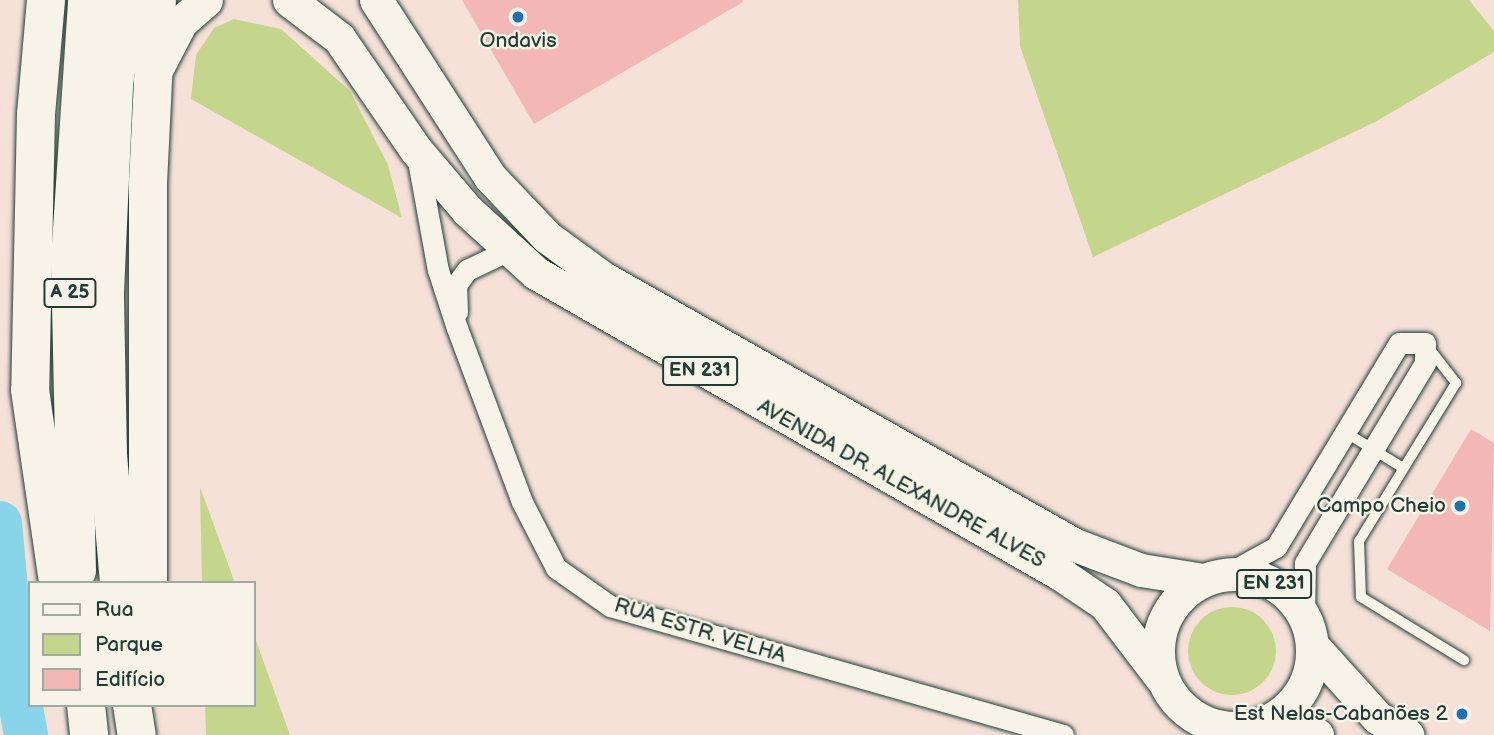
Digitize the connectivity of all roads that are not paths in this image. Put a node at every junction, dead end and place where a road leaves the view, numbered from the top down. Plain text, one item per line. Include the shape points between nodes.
1 (47, 0) edge
2 (206, 0) edge
3 (289, 0) edge
4 (376, 0) edge
5 (86, 2) edge
6 (135, 2) edge
7 (153, 76) junction
8 (416, 150) junction
9 (509, 250) junction
10 (457, 328) junction
11 (1425, 343) junction
12 (1345, 432) junction
13 (1373, 449) junction
14 (1403, 468) junction
15 (1215, 577) junction
16 (58, 581) edge
17 (78, 581) edge
18 (118, 581) edge
19 (148, 581) edge
20 (1308, 630) junction
21 (1464, 660) dead end
22 (1162, 679) junction
23 (132, 707) edge
24 (149, 707) edge
25 (1258, 725) junction
26 (137, 735) edge
27 (148, 735) edge
28 (1063, 735) edge
29 (1317, 735) edge
30 (1408, 735) edge

1 - 16 highway via 36,114 30,390
2 - 7 main road via 181,22
3 - 8 main road, AVENIDA DR. ALEXANDRE ALVES / EN 231 via 339,38
4 - 15 main road, AVENIDA DR. ALEXANDRE ALVES / EN 231 via 490,177 547,237 603,278 1075,545 1141,570
5 - 17 highway, A 25 via 70,259 69,389
6 - 7 highway
6 - 18 highway, A 25 via 114,86 105,293 108,455
7 - 19 highway
8 - 9 main road, AVENIDA DR. ALEXANDRE ALVES / EN 231
8 - 10 street, RUA ESTR. VELHA via 438,270
9 - 10 street via 467,270 456,285
9 - 22 main road, AVENIDA DR. ALEXANDRE ALVES / EN 231 via 566,295 1062,575 1105,604
10 - 28 street, RUA ESTR. VELHA via 522,502 556,568 610,606
11 - 12 street via 1399,343
11 - 13 street via 1425,363
11 - 14 lane via 1455,383
12 - 13 lane
12 - 15 street via 1276,547
13 - 14 lane
13 - 20 street via 1305,563
14 - 21 lane via 1359,541 1362,597
15 - 20 main road, EN 231 via 1272,583
15 - 22 main road via 1184,593 1164,621 1157,656
20 - 25 main road via 1310,671 1299,695 1281,713
20 - 30 main road, EN 231 via 1378,718
22 - 25 main road, EN 231 via 1191,715 1212,725
23 - 26 highway
24 - 27 highway
25 - 29 main road, EN 231

